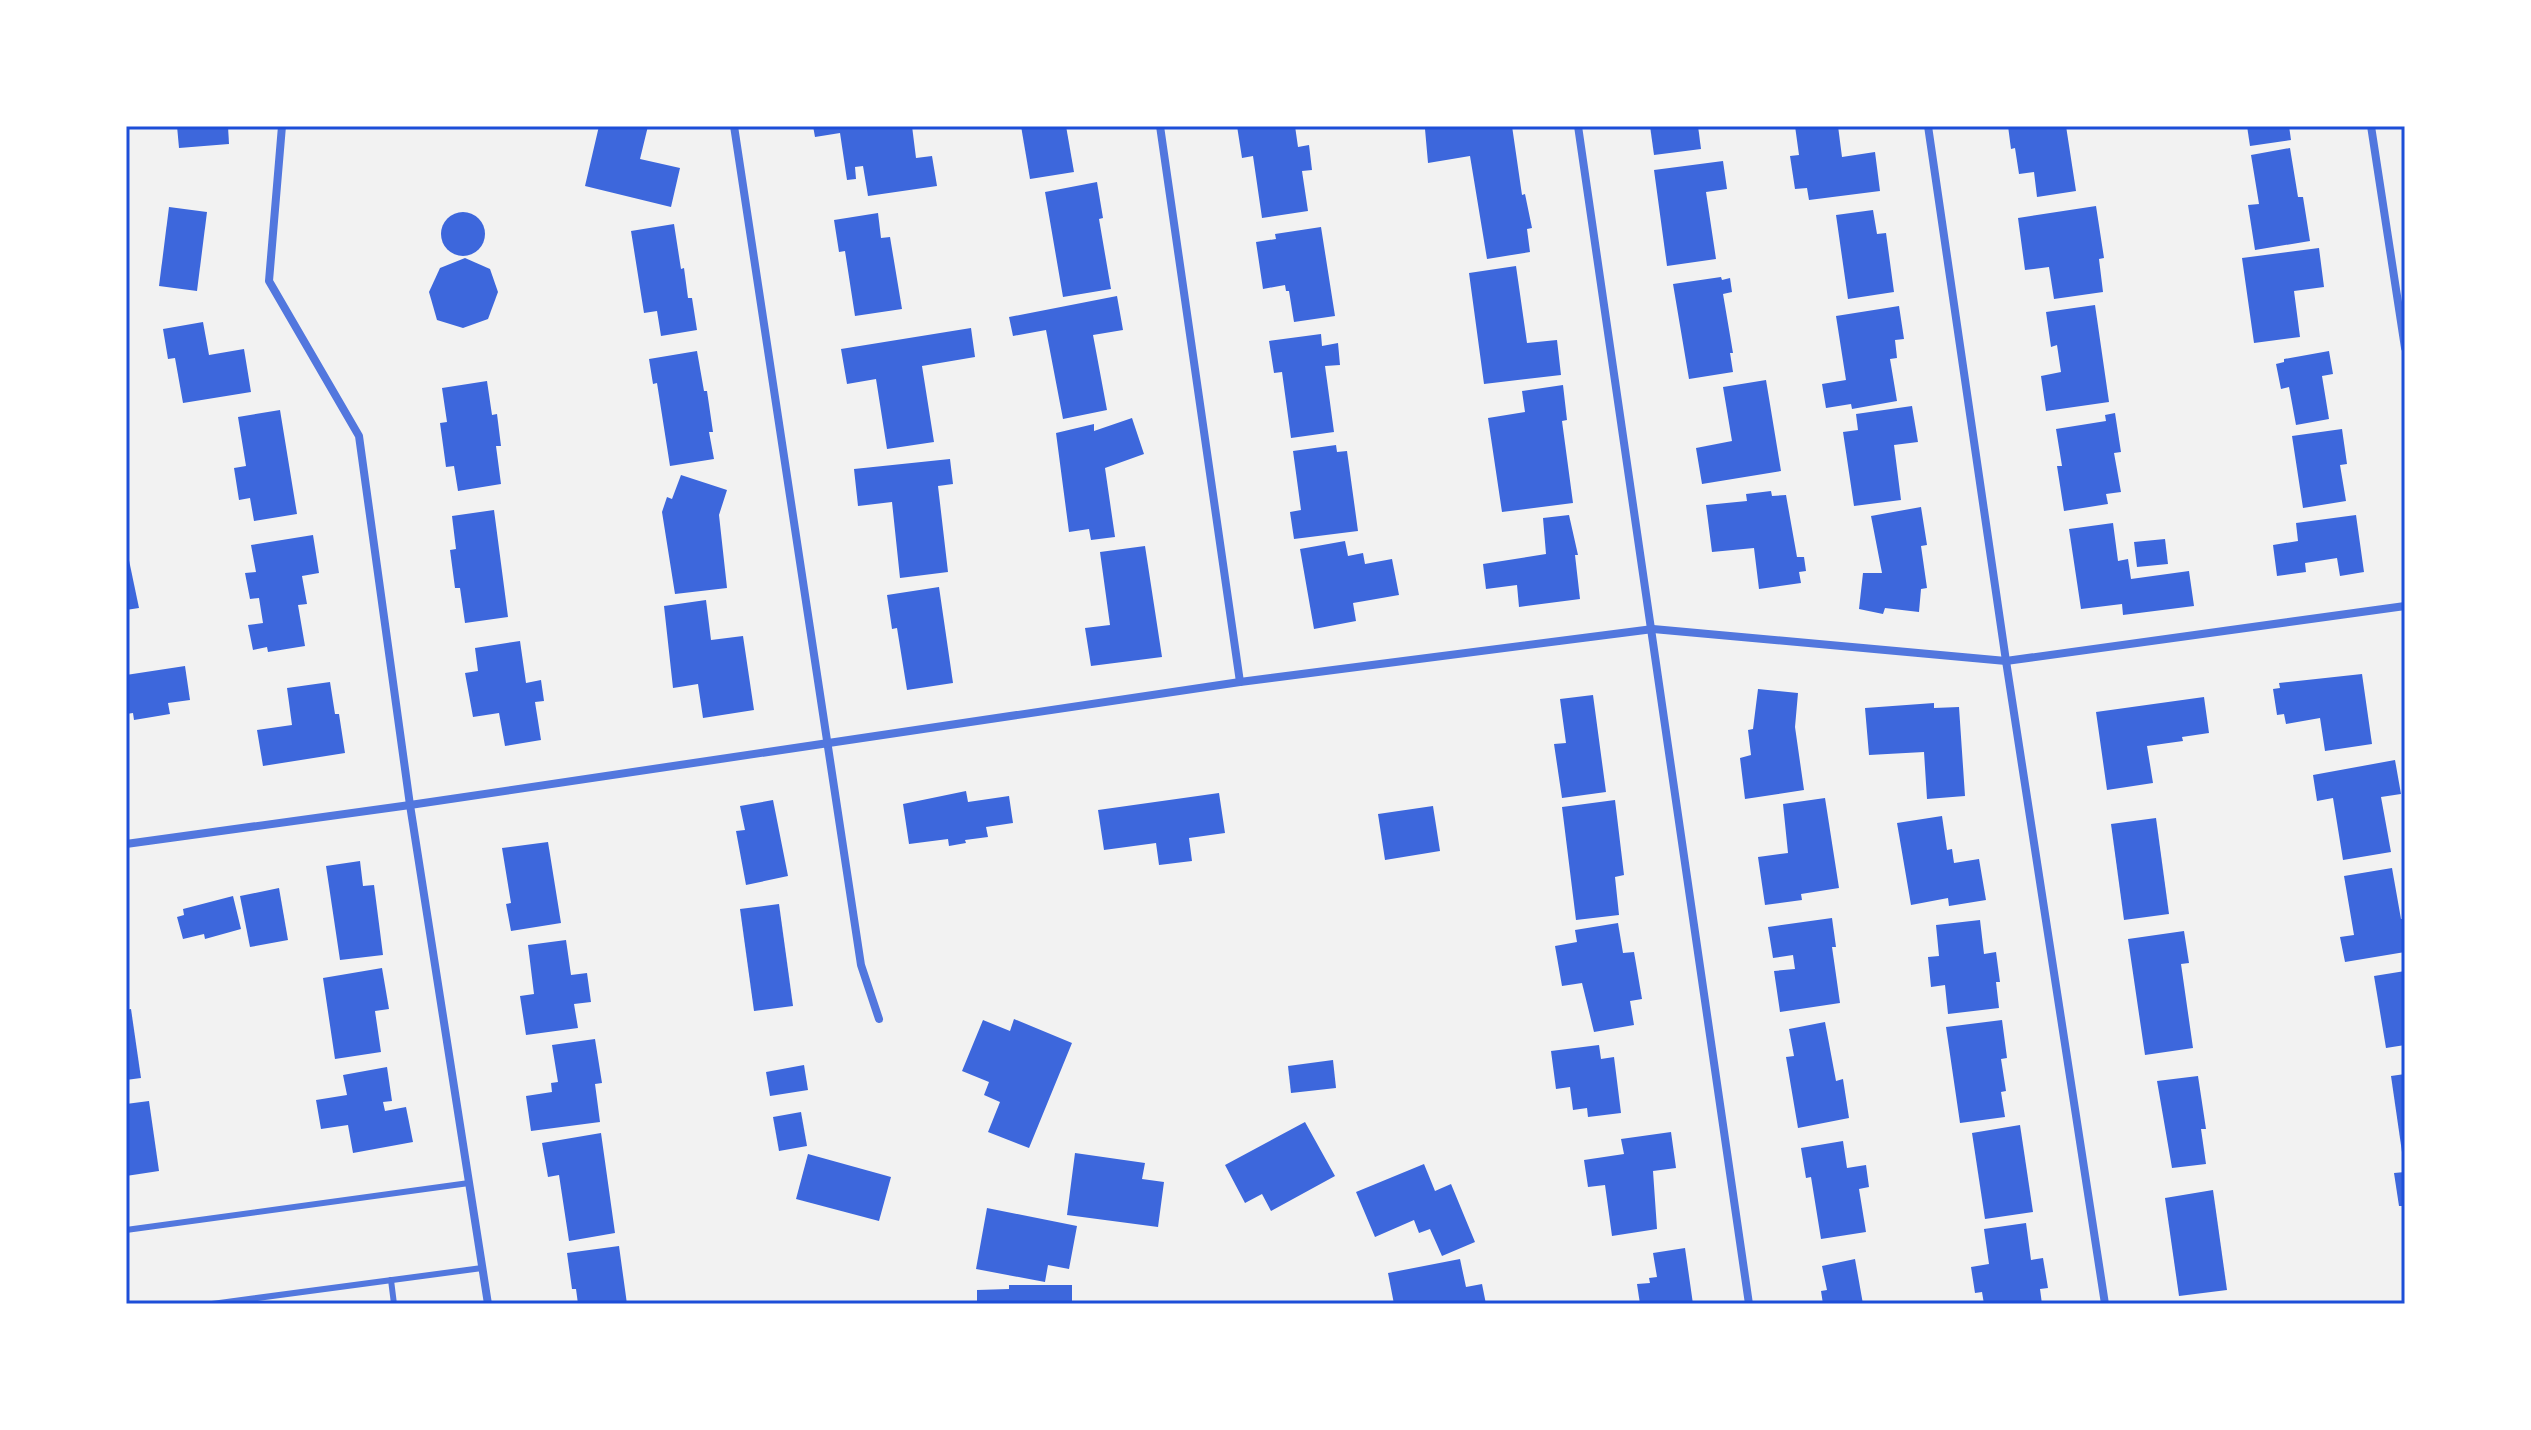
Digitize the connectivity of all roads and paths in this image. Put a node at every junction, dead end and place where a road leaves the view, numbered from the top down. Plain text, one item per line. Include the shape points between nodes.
1 (282, 126) edge
2 (734, 126) edge
3 (1160, 126) edge
4 (1578, 126) edge
5 (1928, 126) edge
6 (2371, 126) edge
7 (2405, 348) edge
8 (2405, 606) edge
9 (1653, 629) junction
10 (2006, 661) junction
11 (1240, 682) junction
12 (827, 743) junction
13 (410, 805) junction
14 (126, 844) edge
15 (879, 1019) dead end
16 (469, 1183) junction
17 (126, 1230) edge
18 (482, 1268) junction
19 (391, 1280) junction
20 (212, 1304) edge
21 (394, 1304) edge
22 (488, 1304) edge
23 (1749, 1304) edge
24 (2105, 1304) edge

1 - 13 street via 269,281 359,436
2 - 12 street
3 - 11 street
4 - 9 street
5 - 10 street
6 - 7 street
8 - 10 street
9 - 10 street
9 - 11 street
9 - 23 street
10 - 24 street
11 - 12 street
12 - 13 street
12 - 15 street via 861,965
13 - 14 street
13 - 16 street
16 - 17 lane
16 - 18 street
18 - 19 lane
18 - 22 street
19 - 20 lane
19 - 21 lane

